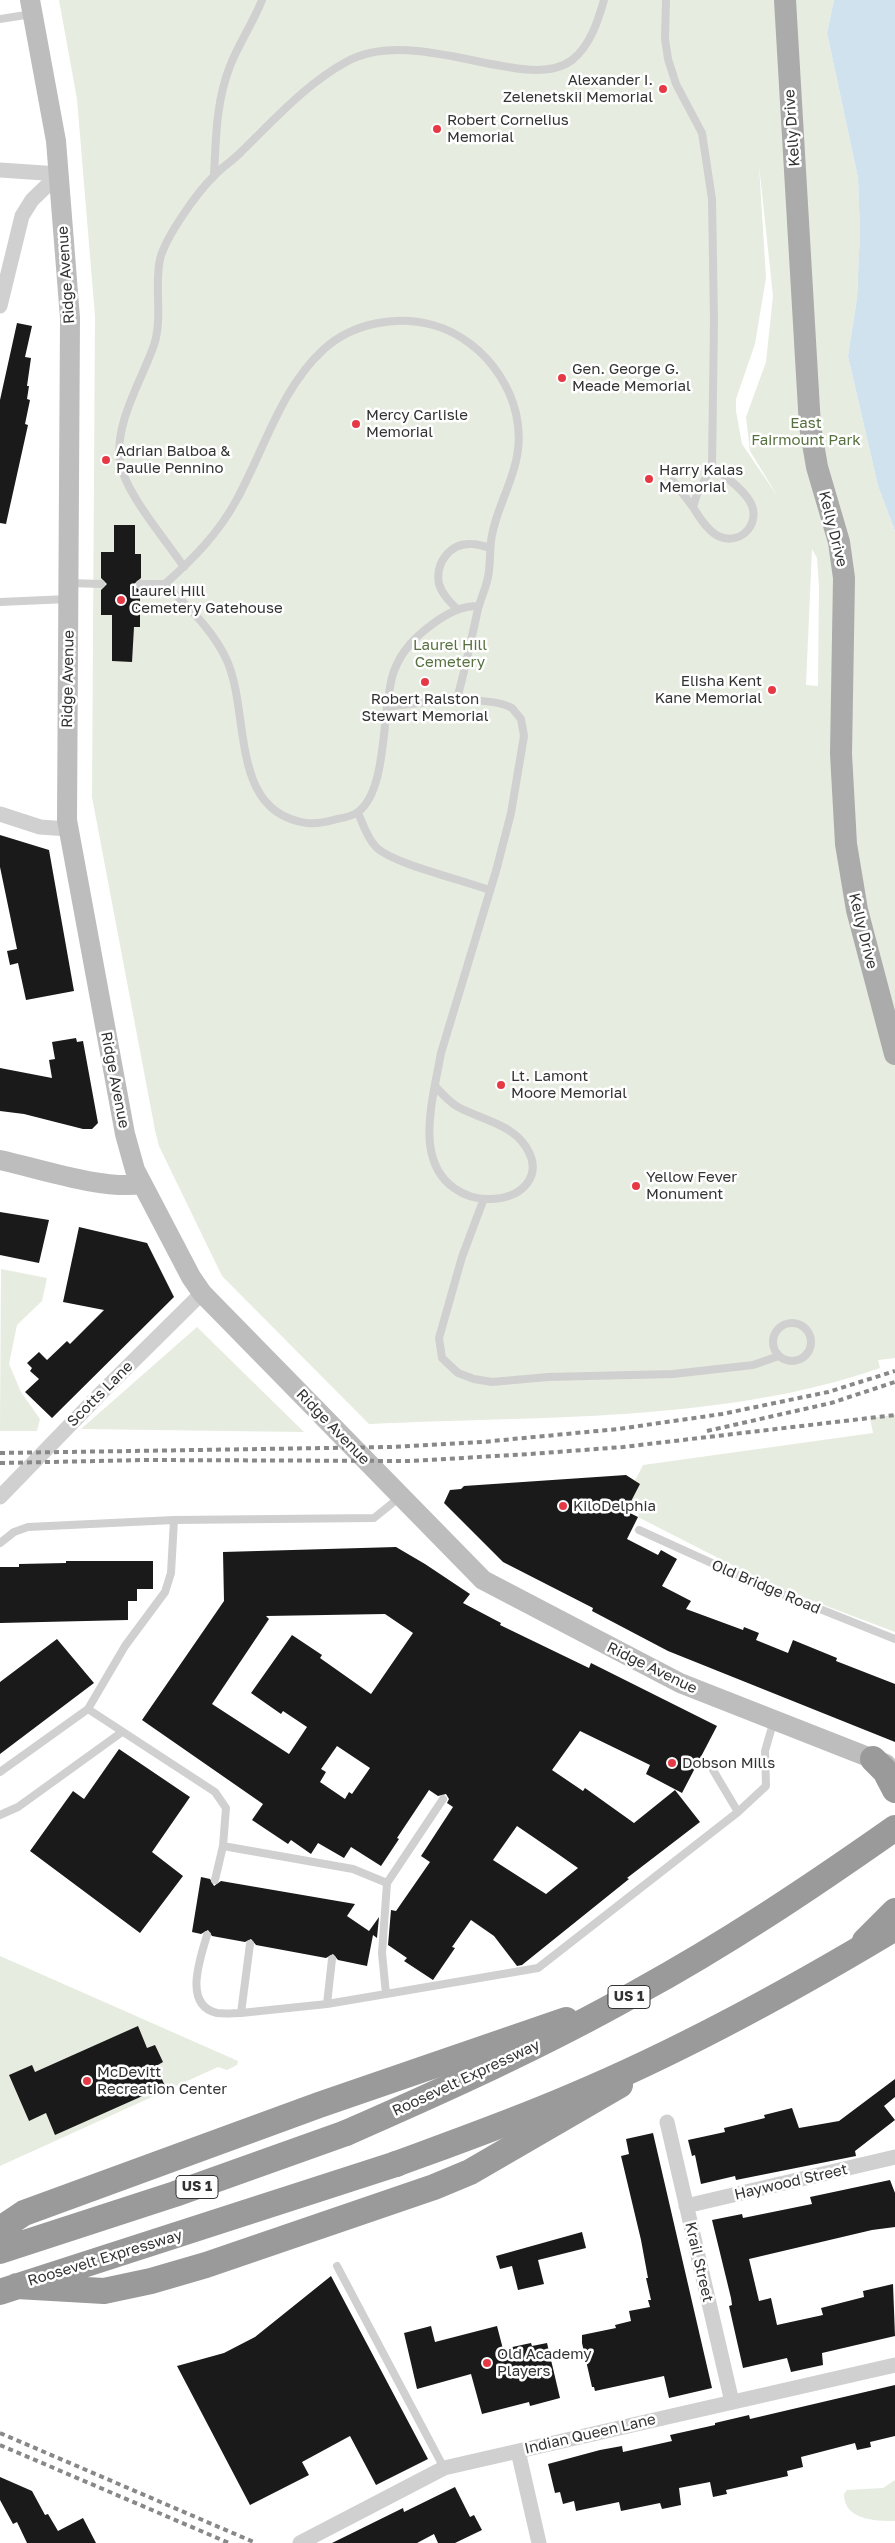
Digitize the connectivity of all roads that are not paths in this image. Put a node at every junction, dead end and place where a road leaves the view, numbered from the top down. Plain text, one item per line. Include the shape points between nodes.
1 (262, 0) edge
2 (604, 0) edge
3 (666, 0) edge
4 (785, 0) edge
5 (31, 7) edge
6 (0, 19) edge
7 (0, 170) edge
8 (59, 174) junction
9 (214, 175) junction
10 (0, 306) edge
11 (712, 466) junction
12 (672, 481) dead end
13 (694, 507) junction
14 (490, 548) junction
15 (184, 567) junction
16 (101, 584) dead end
17 (140, 584) dead end
18 (165, 584) junction
19 (69, 591) junction
20 (0, 602) edge
21 (479, 606) junction
22 (457, 609) junction
23 (456, 702) junction
24 (387, 707) junction
25 (358, 813) junction
26 (0, 814) edge
27 (68, 829) junction
28 (489, 890) junction
29 (895, 1054) edge
30 (435, 1086) junction
31 (0, 1160) edge
32 (142, 1184) junction
33 (483, 1200) junction
34 (202, 1293) junction
35 (779, 1356) junction
36 (0, 1497) edge
37 (400, 1497) junction
38 (174, 1520) junction
39 (639, 1530) dead end
40 (0, 1543) edge
41 (895, 1639) edge
42 (88, 1708) junction
43 (774, 1720) junction
44 (122, 1732) junction
45 (884, 1763) edge
46 (713, 1770) dead end
47 (0, 1772) edge
48 (895, 1790) edge
49 (443, 1799) dead end
50 (738, 1812) junction
51 (0, 1815) edge
52 (895, 1818) edge
53 (890, 1837) edge
54 (223, 1846) junction
55 (215, 1880) dead end
56 (387, 1883) junction
57 (895, 1911) edge
58 (895, 1926) edge
59 (207, 1935) dead end
60 (250, 1944) dead end
61 (859, 1946) junction
62 (332, 1959) dead end
63 (386, 1994) junction
64 (327, 2004) junction
65 (241, 2012) junction
66 (667, 2122) dead end
67 (895, 2156) edge
68 (686, 2206) junction
69 (0, 2229) edge
70 (0, 2250) edge
71 (337, 2266) dead end
72 (9, 2289) edge
73 (895, 2364) edge
74 (732, 2402) junction
75 (518, 2451) junction
76 (444, 2468) junction
77 (300, 2543) edge
78 (540, 2543) edge

1 - 9 lane via 230,66 222,91 216,120
2 - 9 lane via 584,47 571,61 556,68 529,70 404,49 361,55 336,67 310,86 233,161
3 - 11 lane via 668,59 676,84 702,133 712,199
4 - 29 main road, Kelly Drive via 810,426 817,467 839,542 844,578 840,754 846,844 857,910
5 - 6 lane
5 - 8 main road, Ridge Avenue via 54,124
7 - 8 street
8 - 10 street via 32,200 22,216
8 - 19 main road, Ridge Avenue via 70,318
9 - 15 lane via 179,221 163,251 159,268 157,333 133,396 120,444 120,465 127,483
11 - 13 lane
11 - 13 lane via 748,499 753,509 751,526 740,537 720,537 705,524
12 - 13 lane
14 - 15 lane via 517,456 518,422 512,399 492,365 462,338 426,323 389,321 352,331 314,358 282,407 227,516
14 - 21 lane via 487,580
14 - 22 lane via 463,545 455,547 444,558 439,584
15 - 18 lane
16 - 19 lane
17 - 18 lane
18 - 25 lane via 207,628 228,663 240,706 248,766 263,800 284,816 308,823
19 - 20 lane
19 - 27 main road, Ridge Avenue
21 - 22 lane
21 - 23 lane
22 - 24 lane via 423,631 405,650 394,672
23 - 24 lane via 421,702
23 - 28 lane via 506,704 517,714 523,727 511,813
24 - 25 lane via 386,729 374,783
25 - 28 lane via 369,837 380,851
26 - 27 street via 40,827
27 - 32 main road, Ridge Avenue via 125,1134
28 - 30 lane via 447,1032
30 - 33 lane via 430,1135 434,1161 450,1186
30 - 33 lane via 457,1106 513,1133 529,1152 532,1173 524,1186 502,1199
31 - 32 main road via 98,1182 130,1186
32 - 34 main road, Ridge Avenue
33 - 35 lane via 440,1331 442,1358 458,1373 492,1382 548,1376 673,1374 754,1365
34 - 36 street, Scotts Lane
34 - 37 main road, Ridge Avenue
35 - 35 lane via 773,1345 779,1329 789,1324 806,1329 811,1346 806,1356 795,1362
37 - 38 lane via 374,1518
37 - 43 main road, Ridge Avenue via 494,1588 680,1682
38 - 40 lane via 28,1527 14,1532
38 - 42 lane via 171,1573 165,1592 125,1646
39 - 41 lane, Old Bridge Road via 760,1586
42 - 44 lane
42 - 47 lane
43 - 45 main road, Ridge Avenue
43 - 50 lane via 765,1751 766,1786
44 - 51 lane via 18,1807
44 - 54 lane via 216,1792 226,1808
45 - 48 highway
46 - 50 lane
49 - 56 lane
50 - 63 lane via 538,1968
52 - 53 highway
53 - 69 highway via 742,1938 615,2001 530,2034 319,2104 24,2213
53 - 70 highway, Roosevelt Expressway / US 1, bridge via 636,1993 448,2089 346,2133 184,2191
54 - 55 lane
54 - 56 lane via 352,1869
56 - 63 lane via 382,1953
57 - 61 highway
58 - 61 highway
58 - 72 highway, Roosevelt Expressway, bridge via 750,2011 565,2100 396,2164
59 - 65 lane via 194,1982 201,2003 216,2012
60 - 65 lane
61 - 72 highway via 470,2172 443,2183 206,2265 150,2281 104,2291
62 - 64 lane
63 - 64 lane
64 - 65 lane
66 - 68 street, Krail Street
67 - 68 street, Haywood Street
68 - 74 street, Krail Street
71 - 76 lane
73 - 74 street, Indian Queen Lane
74 - 75 street, Indian Queen Lane
75 - 76 street, Indian Queen Lane
75 - 78 street
76 - 77 street, Indian Queen Lane

